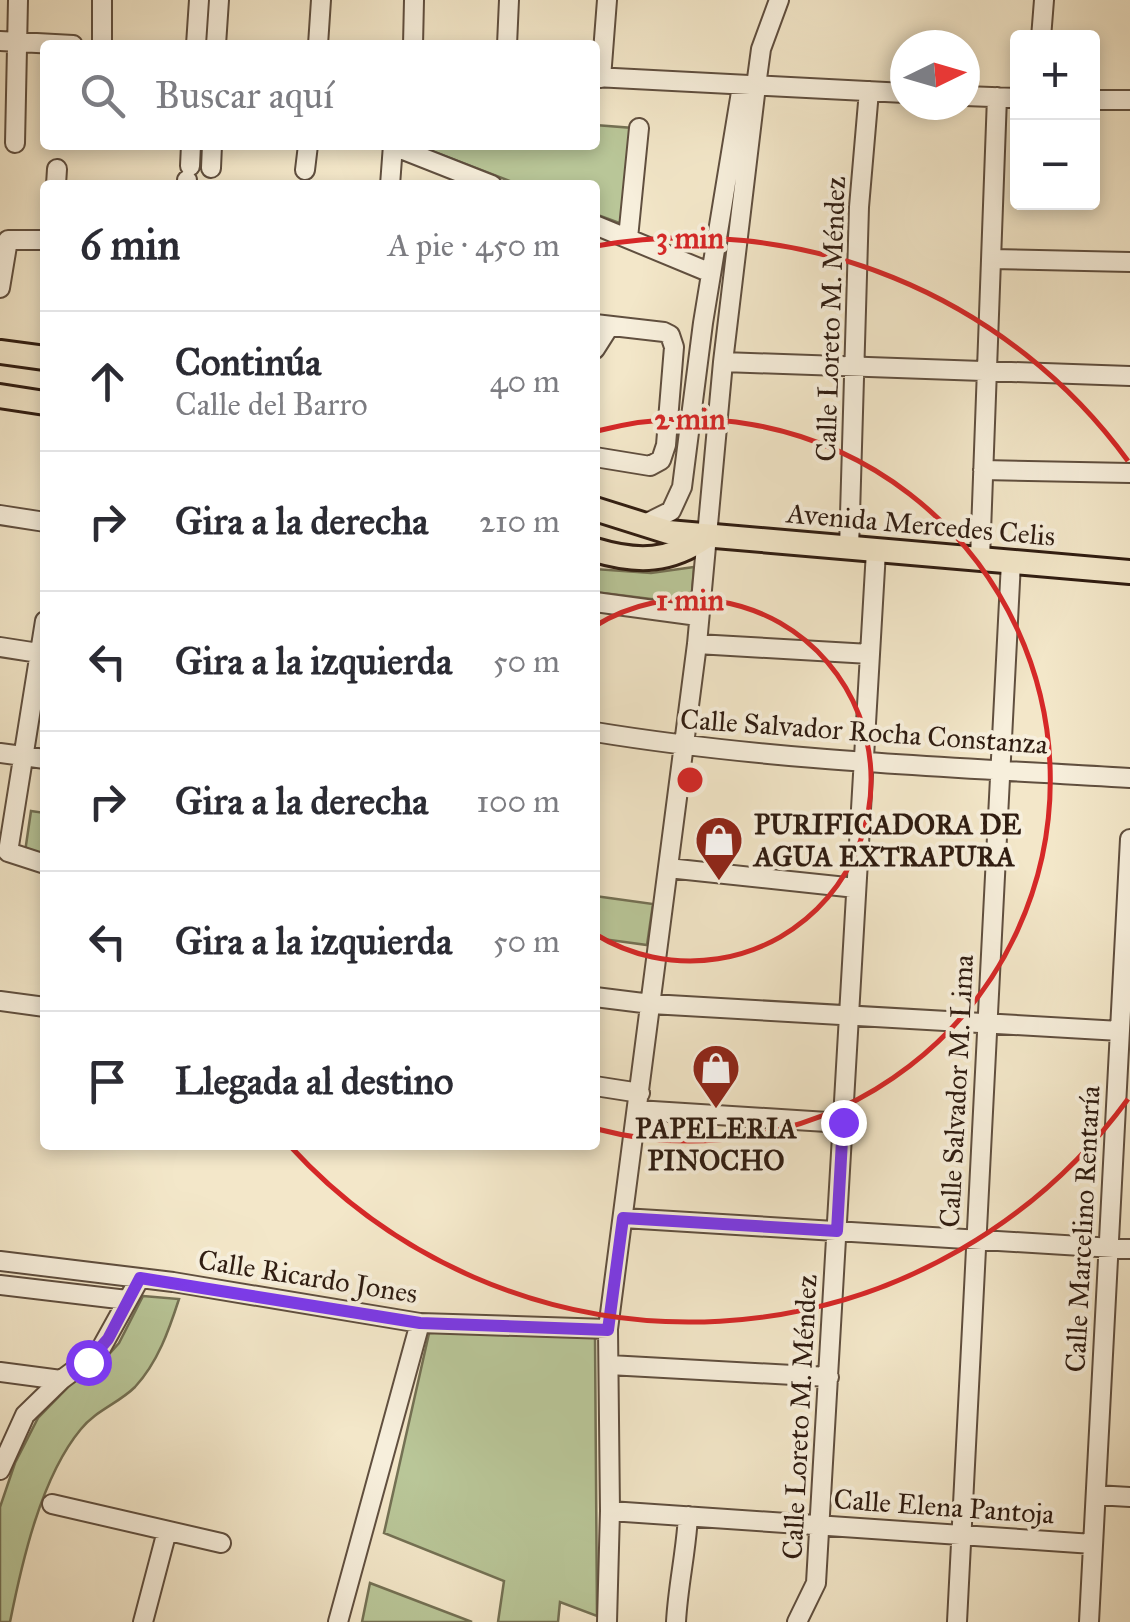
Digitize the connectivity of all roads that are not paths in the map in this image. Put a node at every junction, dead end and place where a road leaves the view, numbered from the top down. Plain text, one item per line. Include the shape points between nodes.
1 (18, 0) edge
2 (102, 0) edge
3 (199, 0) edge
4 (219, 0) edge
5 (321, 0) edge
6 (414, 0) edge
7 (510, 0) edge
8 (607, 0) edge
9 (779, 0) edge
10 (1044, 0) edge
11 (1042, 30) edge
12 (102, 40) edge
13 (196, 40) edge
14 (216, 40) edge
15 (318, 40) edge
16 (414, 40) edge
17 (507, 40) edge
18 (9, 41) edge
19 (40, 43) edge
20 (600, 61) edge
21 (600, 78) edge
22 (749, 86) junction
23 (870, 91) junction
24 (890, 92) edge
25 (980, 96) edge
26 (997, 97) junction
27 (1010, 98) edge
28 (1100, 100) edge
29 (1130, 100) edge
30 (639, 128) dead end
31 (15, 143) dead end
32 (191, 150) edge
33 (212, 150) edge
34 (308, 150) edge
35 (393, 150) edge
36 (403, 150) edge
37 (211, 168) dead end
38 (306, 170) dead end
39 (188, 177) edge
40 (390, 180) edge
41 (479, 180) edge
42 (600, 227) edge
43 (628, 238) junction
44 (40, 240) edge
45 (991, 259) junction
46 (1130, 262) edge
47 (711, 272) junction
48 (0, 288) edge
49 (602, 325) edge
50 (0, 352) edge
51 (40, 357) edge
52 (723, 362) junction
53 (856, 367) junction
54 (987, 371) junction
55 (1130, 376) edge
56 (0, 396) edge
57 (40, 402) edge
58 (600, 458) edge
59 (983, 470) junction
60 (1130, 473) edge
61 (600, 511) edge
62 (0, 515) edge
63 (40, 521) edge
64 (642, 525) junction
65 (707, 536) junction
66 (849, 549) junction
67 (876, 551) junction
68 (600, 552) edge
69 (980, 559) junction
70 (1011, 562) junction
71 (1130, 572) edge
72 (600, 603) edge
73 (698, 616) junction
74 (697, 644) junction
75 (0, 648) edge
76 (40, 653) edge
77 (870, 654) junction
78 (40, 670) edge
79 (600, 733) edge
80 (684, 747) junction
81 (0, 752) edge
82 (25, 756) junction
83 (40, 758) edge
84 (864, 762) junction
85 (1000, 770) junction
86 (1130, 778) edge
87 (1130, 839) edge
88 (4, 853) edge
89 (40, 863) edge
90 (668, 868) junction
91 (1129, 878) edge
92 (856, 888) junction
93 (600, 998) edge
94 (0, 1001) edge
95 (650, 1004) junction
96 (40, 1007) edge
97 (850, 1014) junction
98 (987, 1023) junction
99 (1120, 1031) junction
100 (600, 1088) edge
101 (638, 1102) junction
102 (843, 1122) junction
103 (623, 1218) junction
104 (837, 1231) junction
105 (976, 1240) junction
106 (1109, 1248) junction
107 (1130, 1249) edge
108 (0, 1261) edge
109 (140, 1278) junction
110 (0, 1285) edge
111 (128, 1300) junction
112 (420, 1323) junction
113 (608, 1330) junction
114 (609, 1365) junction
115 (0, 1372) edge
116 (829, 1377) junction
117 (61, 1380) junction
118 (1, 1464) edge
119 (1096, 1495) junction
120 (1130, 1497) edge
121 (52, 1504) dead end
122 (610, 1510) junction
123 (688, 1516) junction
124 (820, 1525) junction
125 (168, 1531) junction
126 (960, 1535) junction
127 (221, 1543) dead end
128 (1094, 1544) junction
129 (144, 1622) edge
130 (338, 1622) edge
131 (607, 1622) edge
132 (676, 1622) edge
133 (797, 1622) edge
134 (957, 1622) edge
135 (1089, 1622) edge

1 - 18 street
2 - 12 street
3 - 13 street
4 - 14 street
5 - 15 street
6 - 16 street
7 - 17 street
8 - 20 street
9 - 22 street
10 - 11 street
18 - 19 street
18 - 31 street
21 - 22 street
22 - 23 street
22 - 47 street
22 - 52 street
23 - 24 street
23 - 53 street, Calle Loreto M. Méndez via 858,207
25 - 26 street
26 - 27 street
26 - 45 street
28 - 29 street
30 - 43 street
32 - 39 street
33 - 37 street
34 - 38 street
35 - 40 street
36 - 41 street
42 - 43 street
43 - 47 street
44 - 48 street via 8,240
45 - 46 street
45 - 54 street
47 - 64 street via 682,487 671,511
49 - 58 street via 664,332 674,347 661,460 650,466
50 - 51 main road
52 - 53 street
52 - 65 street
53 - 54 street
53 - 66 street, Calle Loreto M. Méndez
54 - 55 street
54 - 59 street
56 - 57 main road
59 - 60 street
59 - 69 street
61 - 64 main road, Avenida Mercedes Celis
62 - 63 street
64 - 65 main road, Avenida Mercedes Celis
65 - 66 main road, Avenida Mercedes Celis
65 - 68 main road via 662,557
65 - 73 street
66 - 67 main road, Avenida Mercedes Celis
67 - 69 main road, Avenida Mercedes Celis
67 - 77 street, Calle Loreto M. Méndez
69 - 70 main road, Avenida Mercedes Celis
70 - 71 main road, Avenida Mercedes Celis
70 - 85 street, Calle Salvador M. Lima
72 - 73 street
73 - 74 street
74 - 77 street
74 - 80 street
75 - 76 street
77 - 84 street, Calle Loreto M. Méndez
78 - 82 street
79 - 80 street, Calle Salvador Rocha Constanza
80 - 84 street, Calle Salvador Rocha Constanza
80 - 90 street
81 - 82 street
82 - 83 street
82 - 88 street
84 - 85 street, Calle Salvador Rocha Constanza
84 - 92 street, Calle Loreto M. Méndez
85 - 86 street, Calle Salvador Rocha Constanza
85 - 98 street, Calle Salvador M. Lima
87 - 91 street, Calle Marcelino Rentaría
88 - 89 street
90 - 92 street
90 - 95 street
91 - 99 street, Calle Marcelino Rentaría
92 - 97 street, Calle Loreto M. Méndez
93 - 95 street
94 - 96 street
95 - 97 street
95 - 101 street
97 - 98 street
97 - 102 street, Calle Loreto M. Méndez
98 - 99 street
98 - 105 street, Calle Salvador M. Lima
99 - 106 street, Calle Marcelino Rentaría
100 - 101 street
101 - 102 street
101 - 103 street
102 - 104 street, Calle Loreto M. Méndez
103 - 104 street
103 - 113 street
104 - 105 street
104 - 116 street, Calle Loreto M. Méndez
105 - 106 street
105 - 126 street, Calle Salvador M. Lima
106 - 107 street
106 - 119 street, Calle Marcelino Rentaría
108 - 109 street, Calle Ricardo Jones
109 - 111 street
109 - 112 street, Calle Ricardo Jones
110 - 111 street
111 - 117 street via 98,1352
112 - 113 street, Calle Ricardo Jones
112 - 130 street
113 - 114 street
114 - 116 street
114 - 122 street
115 - 117 street
116 - 124 street, Calle Loreto M. Méndez
117 - 118 street via 25,1416
119 - 120 street, Calle Elena Pantoja
119 - 128 street, Calle Marcelino Rentaría
121 - 125 street
122 - 123 street, Calle Elena Pantoja
122 - 131 street
123 - 124 street, Calle Elena Pantoja
123 - 132 street
124 - 126 street, Calle Elena Pantoja
124 - 133 street, Calle Loreto M. Méndez via 816,1583
125 - 127 street
125 - 129 street
126 - 128 street, Calle Elena Pantoja
126 - 134 street, Calle Salvador M. Lima
128 - 135 street, Calle Marcelino Rentaría

